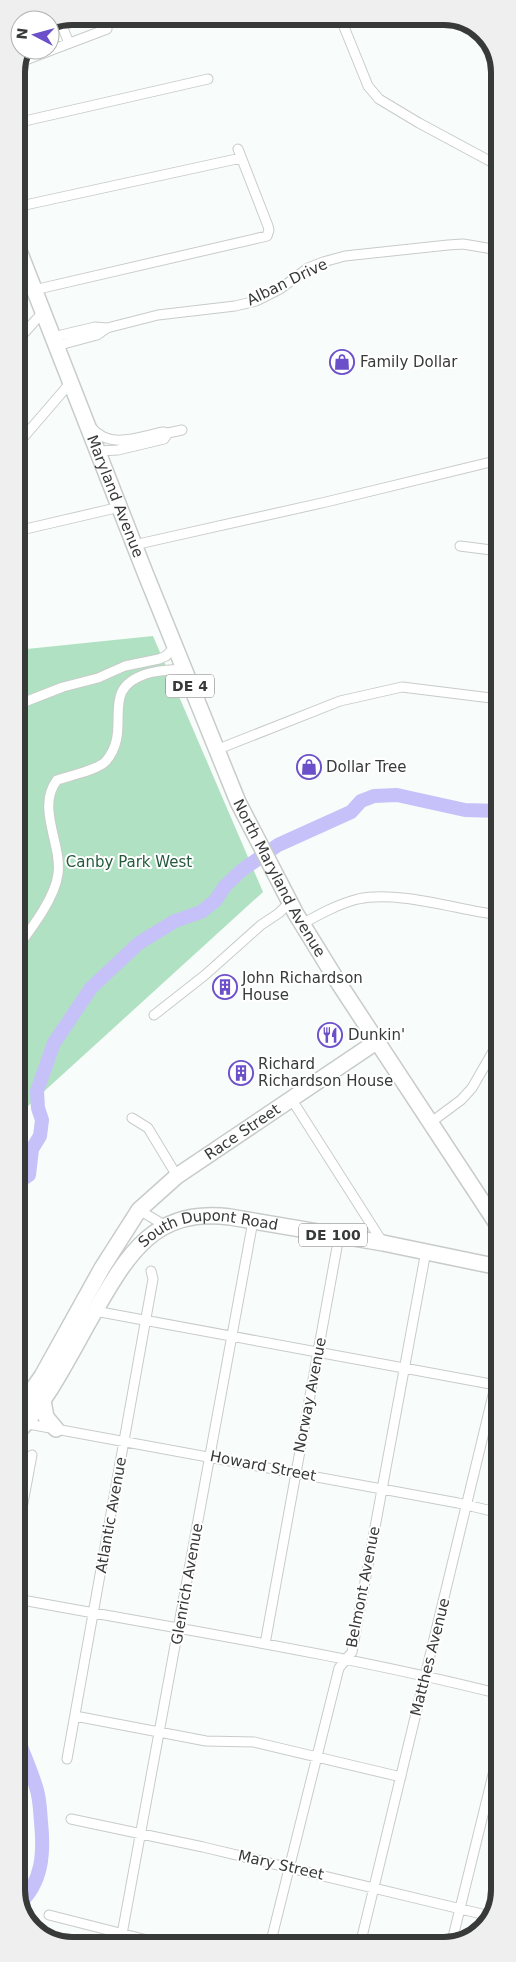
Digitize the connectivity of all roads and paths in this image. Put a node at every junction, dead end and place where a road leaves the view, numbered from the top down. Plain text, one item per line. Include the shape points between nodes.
1 (344, 25) edge
2 (62, 26) edge
3 (107, 29) dead end
4 (69, 43) junction
5 (27, 59) edge
6 (208, 79) dead end
7 (25, 122) edge
8 (491, 162) edge
9 (25, 205) edge
10 (491, 249) edge
11 (25, 266) edge
12 (34, 290) junction
13 (44, 312) junction
14 (25, 332) edge
15 (55, 341) junction
16 (71, 382) junction
17 (84, 416) junction
18 (182, 430) dead end
19 (168, 434) junction
20 (25, 436) edge
21 (98, 451) junction
22 (491, 462) edge
23 (120, 507) junction
24 (25, 529) edge
25 (134, 545) junction
26 (460, 546) dead end
27 (491, 549) edge
28 (175, 647) junction
29 (184, 669) junction
30 (491, 698) edge
31 (25, 702) edge
32 (216, 750) junction
33 (290, 902) junction
34 (491, 913) edge
35 (302, 924) junction
36 (25, 936) edge
37 (154, 1015) dead end
38 (376, 1042) junction
39 (491, 1055) edge
40 (292, 1100) junction
41 (132, 1118) dead end
42 (430, 1123) junction
43 (177, 1176) junction
44 (491, 1209) edge
45 (139, 1210) junction
46 (253, 1221) junction
47 (166, 1226) junction
48 (339, 1236) junction
49 (383, 1243) junction
50 (426, 1251) junction
51 (491, 1258) edge
52 (477, 1262) junction
53 (491, 1265) edge
54 (151, 1271) dead end
55 (95, 1311) junction
56 (79, 1312) junction
57 (146, 1320) junction
58 (232, 1336) junction
59 (318, 1352) junction
60 (65, 1362) junction
61 (404, 1368) junction
62 (491, 1384) edge
63 (43, 1401) junction
64 (25, 1406) edge
65 (491, 1406) edge
66 (25, 1414) edge
67 (25, 1420) edge
68 (56, 1429) junction
69 (124, 1441) junction
70 (32, 1456) dead end
71 (210, 1456) junction
72 (295, 1473) junction
73 (382, 1489) junction
74 (25, 1493) edge
75 (467, 1505) junction
76 (491, 1511) edge
77 (25, 1600) edge
78 (94, 1613) junction
79 (179, 1629) junction
80 (264, 1644) junction
81 (347, 1659) junction
82 (426, 1675) junction
83 (491, 1692) edge
84 (75, 1716) junction
85 (160, 1732) junction
86 (316, 1756) junction
87 (67, 1760) dead end
88 (401, 1777) junction
89 (491, 1782) edge
90 (70, 1819) dead end
91 (141, 1834) junction
92 (290, 1868) junction
93 (374, 1887) junction
94 (460, 1908) junction
95 (49, 1915) dead end
96 (485, 1915) edge
97 (122, 1935) junction
98 (453, 1936) edge
99 (131, 1937) edge
100 (272, 1937) edge
101 (362, 1937) edge

1 - 8 street via 368,86 379,98
2 - 4 street
3 - 4 street
4 - 5 street
6 - 7 street
9 - 12 street via 240,154 268,226 268,234 264,238
10 - 15 street, Alban Drive via 448,244 345,256 308,268 280,289 256,301 158,315 107,328 97,335
11 - 12 main road, Maryland Avenue / DE 4
12 - 13 main road, Maryland Avenue / DE 4
13 - 14 street
13 - 15 main road, Maryland Avenue / DE 4
15 - 16 main road, Maryland Avenue / DE 4
16 - 17 main road, Maryland Avenue / DE 4
16 - 20 street
17 - 19 street via 101,437 114,441 163,432
17 - 21 main road, Maryland Avenue / DE 4
18 - 19 street
19 - 21 street via 164,439 118,450
21 - 23 main road, Maryland Avenue / DE 4
22 - 25 street
23 - 24 street
23 - 25 main road, Maryland Avenue / DE 4
25 - 28 main road, Maryland Avenue / DE 4
26 - 27 street
28 - 29 main road, Maryland Avenue / DE 4
28 - 31 street via 160,659 125,666
29 - 32 main road, Maryland Avenue / DE 4
29 - 36 street via 146,674 126,684 120,695 117,743 106,762 57,780 54,784 48,802 58,875 47,902
30 - 32 street via 402,686 340,701
32 - 33 main road, North Maryland Avenue / DE 4 via 255,837
33 - 35 main road, North Maryland Avenue / DE 4
33 - 37 street
34 - 35 street via 380,897 359,899 332,908
35 - 38 main road, North Maryland Avenue / DE 4
38 - 40 main road, Race Street
38 - 42 main road, North Maryland Avenue / DE 4
39 - 42 street via 472,1088
40 - 43 main road, Race Street
40 - 49 street
41 - 43 street via 148,1128
42 - 44 main road, North Maryland Avenue / DE 4
43 - 45 main road, Race Street
45 - 47 street
45 - 56 main road, South Dupont Road
46 - 47 main road, South Dupont Road / DE 100 via 208,1215 193,1216
46 - 48 main road, South Dupont Road / DE 100
46 - 58 street, Glenrich Avenue
47 - 55 main road, South Dupont Road / DE 100 via 136,1248
48 - 49 main road, South Dupont Road / DE 100
48 - 59 street, Norway Avenue
49 - 50 main road, South Dupont Road / DE 100
50 - 52 main road, South Dupont Road / DE 100
50 - 61 street, Belmont Avenue
51 - 52 main road
52 - 53 main road, South Dupont Road / DE 100
54 - 57 street, Atlantic Avenue via 153,1279
55 - 57 street
55 - 60 main road, South Dupont Road / DE 100
56 - 60 main road via 81,1324 69,1346
56 - 64 main road, South Dupont Road
57 - 58 street
57 - 69 street, Atlantic Avenue
58 - 59 street
58 - 71 street, Glenrich Avenue
59 - 61 street
59 - 72 street, Norway Avenue
60 - 63 main road, South Dupont Road / DE 100
61 - 62 street
61 - 73 street, Belmont Avenue
63 - 66 main road, South Dupont Road / DE 100
63 - 68 main road via 46,1417
65 - 75 street, Matthes Avenue
67 - 68 street, Howard Street
68 - 69 street, Howard Street
69 - 71 street, Howard Street
69 - 78 street, Atlantic Avenue
70 - 74 street
71 - 72 street, Howard Street
71 - 79 street, Glenrich Avenue
72 - 73 street, Howard Street
72 - 80 street, Norway Avenue
73 - 75 street, Howard Street
73 - 81 street, Belmont Avenue via 352,1652
75 - 76 street, Howard Street
75 - 82 street, Matthes Avenue
77 - 78 street
78 - 79 street
78 - 84 street, Atlantic Avenue
79 - 80 street
79 - 85 street, Glenrich Avenue
80 - 81 street
81 - 82 street
81 - 86 street, Belmont Avenue via 339,1668
82 - 83 street
82 - 88 street, Matthes Avenue
84 - 85 street
84 - 87 street, Atlantic Avenue
85 - 86 street via 206,1741 254,1742
85 - 91 street, Glenrich Avenue
86 - 88 street
86 - 92 street, Belmont Avenue
88 - 93 street, Matthes Avenue
89 - 94 street
90 - 91 street, Mary Street
91 - 92 street, Mary Street
91 - 97 street, Glenrich Avenue
92 - 93 street, Mary Street
92 - 100 street, Belmont Avenue
93 - 94 street, Mary Street
93 - 101 street, Matthes Avenue
94 - 96 street, Mary Street
94 - 98 street
95 - 97 street
97 - 99 street

